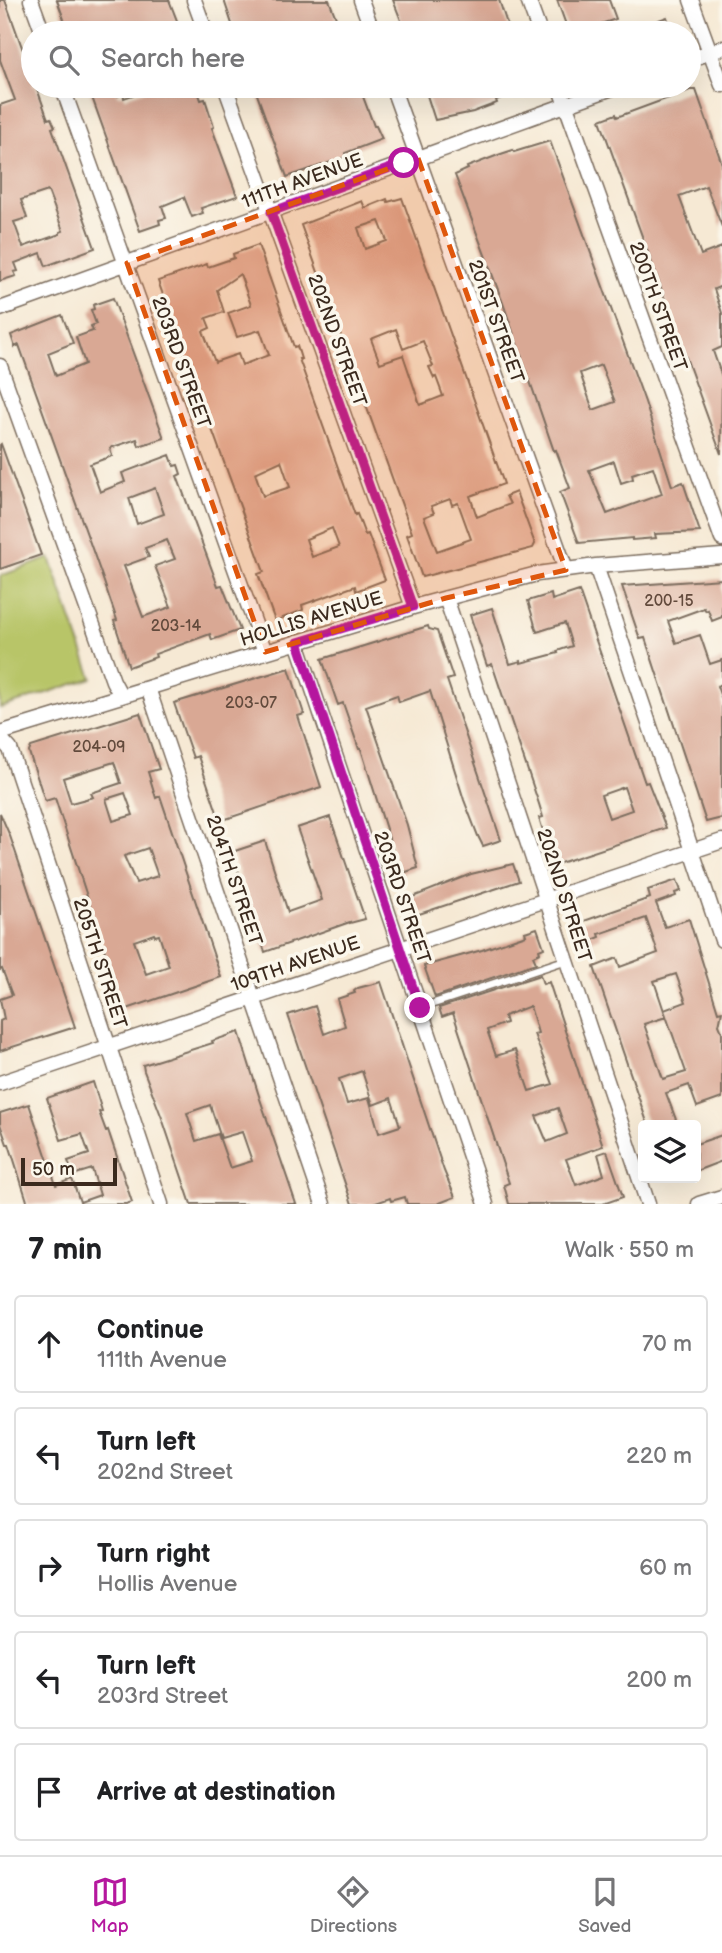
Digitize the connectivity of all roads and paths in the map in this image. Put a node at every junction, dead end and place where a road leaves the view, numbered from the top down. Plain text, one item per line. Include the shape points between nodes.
1 (31, 0) edge
2 (194, 0) edge
3 (361, 0) edge
4 (528, 0) edge
5 (691, 0) edge
6 (39, 21) edge
7 (202, 21) edge
8 (369, 21) edge
9 (536, 21) edge
10 (716, 50) edge
11 (722, 85) edge
12 (66, 98) edge
13 (229, 98) edge
14 (396, 98) edge
15 (564, 98) edge
16 (583, 98) edge
17 (566, 104) junction
18 (418, 158) junction
19 (271, 212) junction
20 (127, 263) junction
21 (0, 309) edge
22 (0, 366) edge
23 (722, 539) edge
24 (722, 556) edge
25 (596, 566) junction
26 (566, 570) junction
27 (446, 598) junction
28 (413, 607) junction
29 (298, 642) junction
30 (265, 652) junction
31 (148, 688) junction
32 (121, 696) junction
33 (0, 735) edge
34 (722, 841) edge
35 (692, 851) junction
36 (546, 899) junction
37 (722, 940) edge
38 (400, 948) junction
39 (567, 960) junction
40 (255, 998) junction
41 (420, 1008) junction
42 (108, 1045) junction
43 (0, 1083) edge
44 (722, 1196) edge
45 (162, 1204) edge
46 (323, 1204) edge
47 (486, 1204) edge
48 (648, 1204) edge
49 (699, 1204) edge

1 - 6 street
2 - 7 street
3 - 8 street
4 - 9 street
5 - 10 street
10 - 11 street
12 - 20 street, 203RD STREET
13 - 19 street, 202ND STREET
14 - 18 street, 201ST STREET
15 - 17 street, 200TH STREET
16 - 17 street, 111TH AVENUE
17 - 18 street, 111TH AVENUE
17 - 23 street, 200TH STREET
18 - 19 street, 111TH AVENUE
18 - 26 street, 201ST STREET
19 - 20 street, 111TH AVENUE
19 - 28 street, 202ND STREET
20 - 21 street, 111TH AVENUE
20 - 30 street, 203RD STREET
22 - 32 street
24 - 25 street, HOLLIS AVENUE
25 - 26 street, HOLLIS AVENUE
25 - 35 street
26 - 27 street, HOLLIS AVENUE
27 - 28 street, HOLLIS AVENUE
27 - 36 street, 202ND STREET
28 - 29 street, HOLLIS AVENUE
29 - 30 street, HOLLIS AVENUE
29 - 38 street, 203RD STREET
30 - 31 street, HOLLIS AVENUE
31 - 32 street, HOLLIS AVENUE
31 - 40 street, 204TH STREET
32 - 33 street, HOLLIS AVENUE
33 - 42 street, 205TH STREET via 10,749
34 - 35 street, 109TH AVENUE
35 - 36 street, 109TH AVENUE
35 - 37 street
36 - 38 street, 109TH AVENUE
36 - 39 street, 202ND STREET
38 - 40 street, 109TH AVENUE
38 - 41 street, 203RD STREET
39 - 41 lane
39 - 48 street, 202ND STREET
40 - 42 street, 109TH AVENUE
40 - 46 street, 204TH STREET
41 - 47 street, 203RD STREET
42 - 43 street, 109TH AVENUE
42 - 45 street, 205TH STREET
44 - 49 street

